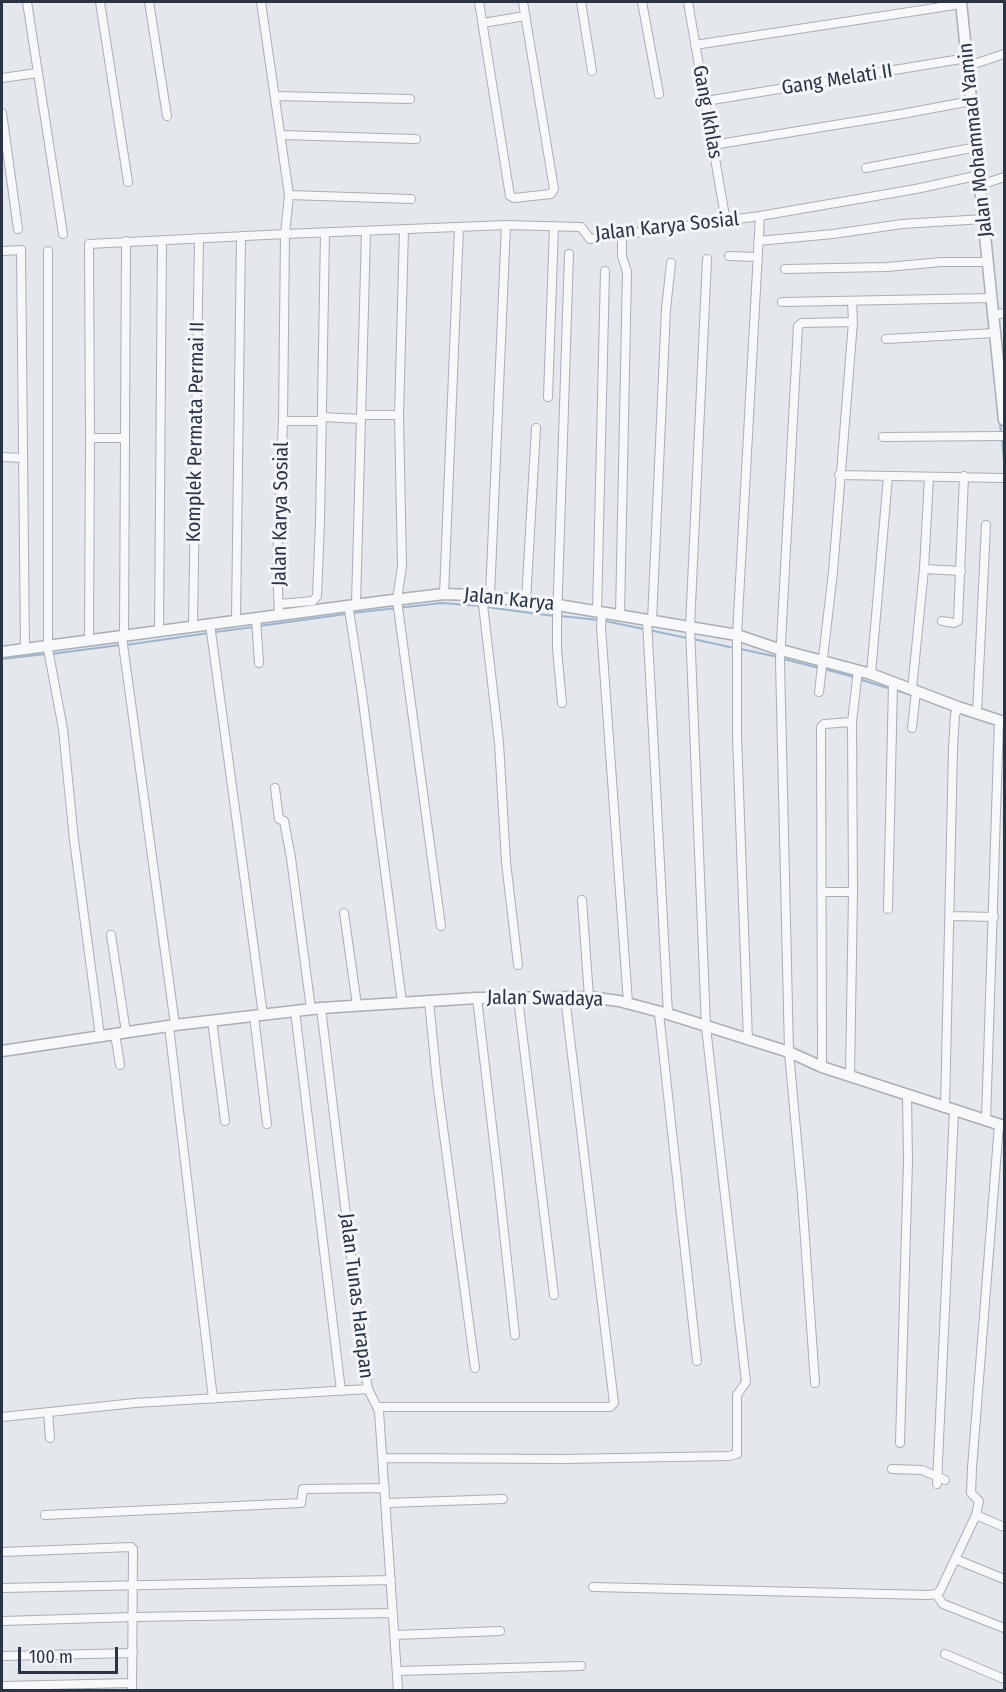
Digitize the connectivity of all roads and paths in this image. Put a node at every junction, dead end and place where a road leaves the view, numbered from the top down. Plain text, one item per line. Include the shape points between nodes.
1 (27, 2) edge
2 (100, 2) edge
3 (149, 2) edge
4 (261, 2) edge
5 (479, 2) edge
6 (523, 2) edge
7 (581, 2) edge
8 (642, 2) edge
9 (688, 2) edge
10 (961, 3) edge
11 (525, 16) junction
12 (483, 23) junction
13 (695, 45) junction
14 (1005, 54) edge
15 (968, 62) junction
16 (592, 71) dead end
17 (37, 74) junction
18 (2, 78) edge
19 (659, 94) dead end
20 (275, 96) junction
21 (410, 99) dead end
22 (706, 101) junction
23 (970, 101) junction
24 (2, 113) edge
25 (167, 116) dead end
26 (281, 135) junction
27 (416, 139) dead end
28 (713, 145) junction
29 (977, 147) junction
30 (866, 168) dead end
31 (1005, 177) edge
32 (980, 180) junction
33 (128, 182) dead end
34 (289, 195) junction
35 (411, 199) dead end
36 (760, 216) junction
37 (984, 219) junction
38 (726, 222) junction
39 (506, 225) junction
40 (554, 226) junction
41 (459, 228) junction
42 (18, 229) dead end
43 (404, 230) junction
44 (366, 232) junction
45 (325, 233) junction
46 (63, 234) dead end
47 (285, 234) junction
48 (622, 235) junction
49 (240, 237) junction
50 (199, 238) junction
51 (126, 241) junction
52 (162, 241) junction
53 (758, 241) junction
54 (2, 251) edge
55 (48, 251) dead end
56 (569, 254) dead end
57 (729, 256) dead end
58 (757, 257) junction
59 (707, 259) dead end
60 (671, 263) dead end
61 (985, 263) junction
62 (785, 269) dead end
63 (605, 271) dead end
64 (992, 298) junction
65 (852, 301) junction
66 (782, 303) dead end
67 (999, 314) edge
68 (853, 322) junction
69 (995, 333) junction
70 (886, 339) dead end
71 (1001, 358) edge
72 (548, 397) dead end
73 (1004, 402) edge
74 (399, 415) junction
75 (361, 417) junction
76 (322, 419) junction
77 (1005, 420) edge
78 (283, 421) junction
79 (536, 428) dead end
80 (1005, 436) edge
81 (883, 437) dead end
82 (90, 438) junction
83 (125, 438) junction
84 (2, 457) edge
85 (22, 458) junction
86 (839, 476) junction
87 (888, 476) junction
88 (964, 476) junction
89 (929, 477) junction
90 (1005, 478) edge
91 (986, 525) dead end
92 (924, 569) junction
93 (961, 571) junction
94 (444, 594) junction
95 (485, 597) junction
96 (526, 601) junction
97 (398, 605) junction
98 (279, 609) junction
99 (351, 609) junction
100 (557, 613) junction
101 (600, 614) junction
102 (620, 615) junction
103 (236, 620) junction
104 (942, 621) dead end
105 (256, 622) junction
106 (649, 622) junction
107 (193, 626) junction
108 (210, 630) junction
109 (159, 631) junction
110 (690, 631) junction
111 (123, 638) junction
112 (737, 638) junction
113 (89, 641) junction
114 (48, 648) junction
115 (25, 650) junction
116 (2, 652) edge
117 (781, 655) junction
118 (259, 663) dead end
119 (821, 666) junction
120 (871, 674) junction
121 (857, 675) junction
122 (893, 687) junction
123 (914, 690) junction
124 (819, 692) dead end
125 (562, 703) dead end
126 (957, 711) junction
127 (977, 713) junction
128 (852, 722) junction
129 (1000, 723) edge
130 (912, 728) dead end
131 (275, 788) dead end
132 (821, 891) junction
133 (853, 892) junction
134 (582, 900) dead end
135 (888, 909) dead end
136 (344, 913) dead end
137 (951, 916) junction
138 (994, 917) junction
139 (441, 926) dead end
140 (111, 935) dead end
141 (519, 965) dead end
142 (565, 997) junction
143 (588, 997) junction
144 (477, 998) junction
145 (518, 998) junction
146 (429, 1001) junction
147 (402, 1002) junction
148 (628, 1003) junction
149 (357, 1005) junction
150 (316, 1008) junction
151 (295, 1011) junction
152 (664, 1014) junction
153 (258, 1016) junction
154 (212, 1020) junction
155 (172, 1025) junction
156 (706, 1027) junction
157 (121, 1033) junction
158 (100, 1036) junction
159 (748, 1040) junction
160 (2, 1052) edge
161 (789, 1052) junction
162 (120, 1065) dead end
163 (822, 1066) junction
164 (850, 1076) junction
165 (907, 1095) junction
166 (950, 1109) junction
167 (986, 1120) junction
168 (225, 1121) dead end
169 (267, 1124) dead end
170 (1002, 1125) edge
171 (554, 1295) dead end
172 (514, 1335) dead end
173 (697, 1361) dead end
174 (475, 1368) dead end
175 (815, 1383) dead end
176 (368, 1389) junction
177 (341, 1391) junction
178 (213, 1399) junction
179 (378, 1407) junction
180 (48, 1412) junction
181 (2, 1417) edge
182 (50, 1438) dead end
183 (900, 1443) dead end
184 (382, 1458) junction
185 (892, 1469) dead end
186 (385, 1488) junction
187 (503, 1499) dead end
188 (387, 1503) junction
189 (45, 1515) dead end
190 (976, 1515) junction
191 (1005, 1527) edge
192 (2, 1552) edge
193 (955, 1559) junction
194 (1005, 1579) edge
195 (391, 1580) junction
196 (132, 1585) junction
197 (592, 1587) dead end
198 (2, 1588) edge
199 (936, 1594) junction
200 (393, 1613) junction
201 (133, 1617) junction
202 (2, 1621) edge
203 (1005, 1628) edge
204 (500, 1631) dead end
205 (395, 1635) junction
206 (133, 1653) junction
207 (945, 1654) dead end
208 (2, 1656) edge
209 (581, 1666) dead end
210 (397, 1671) junction
211 (1005, 1679) edge
212 (2, 1686) edge
213 (132, 1687) edge
214 (398, 1690) edge

1 - 17 street
2 - 33 street
3 - 25 street
4 - 20 street, Jalan Karya Sosial
5 - 12 street
6 - 11 street
7 - 16 street
8 - 19 street
9 - 13 street, Gang Ikhlas
10 - 13 street
10 - 15 street, Jalan Mohammad Yamin
11 - 12 street
11 - 12 street via 554,189 551,194 510,196
13 - 22 street, Gang Ikhlas
14 - 15 street, Gang Melati II
15 - 22 street, Gang Melati II
15 - 23 street, Jalan Mohammad Yamin
17 - 18 street
17 - 46 street
20 - 21 street
20 - 26 street, Jalan Karya Sosial
22 - 28 street, Gang Ikhlas
23 - 28 street
23 - 29 street, Jalan Mohammad Yamin
24 - 42 street
26 - 27 street
26 - 34 street, Jalan Karya Sosial
28 - 38 street, Gang Ikhlas
29 - 30 street
29 - 32 street, Jalan Mohammad Yamin
31 - 32 street, Jalan Karya Sosial
32 - 36 street, Jalan Karya Sosial
32 - 37 street, Jalan Mohammad Yamin
34 - 35 street
34 - 47 street, Jalan Karya Sosial
36 - 38 street, Jalan Karya Sosial
36 - 53 street
37 - 53 street
37 - 61 street, Jalan Mohammad Yamin
38 - 48 street, Jalan Karya Sosial
39 - 40 street, Jalan Karya Sosial
39 - 41 street, Jalan Karya Sosial
39 - 95 street
40 - 48 street, Jalan Karya Sosial via 582,227 590,239
40 - 72 street
41 - 43 street, Jalan Karya Sosial
41 - 94 street
43 - 44 street, Jalan Karya Sosial
43 - 74 street
44 - 45 street, Jalan Karya Sosial
44 - 75 street
45 - 47 street, Jalan Karya Sosial
45 - 76 street
47 - 49 street
47 - 78 street, Jalan Karya Sosial
48 - 102 street via 627,272
49 - 50 street
49 - 103 street
50 - 52 street
50 - 107 street, Komplek Permata Permai II
51 - 52 street
51 - 82 street via 89,244
51 - 83 street
52 - 109 street
53 - 58 street
54 - 85 street via 21,250
55 - 114 street
56 - 100 street
57 - 58 street
58 - 112 street
59 - 110 street
60 - 106 street
61 - 62 street
61 - 64 street, Jalan Mohammad Yamin
63 - 101 street
64 - 65 street
64 - 67 street, Jalan Mohammad Yamin
65 - 66 street
65 - 68 street
67 - 69 street, Jalan Mohammad Yamin
68 - 86 street
68 - 117 street via 798,326
69 - 70 street
69 - 71 street, Jalan Mohammad Yamin
71 - 73 street, Jalan Mohammad Yamin
73 - 77 street, Jalan Mohammad Yamin
74 - 75 street
74 - 97 street via 402,566
75 - 76 street
75 - 99 street
76 - 78 street
76 - 98 street via 317,596 313,601
78 - 98 street, Jalan Karya Sosial
79 - 96 street
80 - 81 street
82 - 83 street
82 - 113 street
83 - 111 street
84 - 85 street
85 - 115 street
86 - 87 street
86 - 119 street via 833,572
87 - 89 street
87 - 120 street
88 - 89 street
88 - 90 street
88 - 93 street
89 - 92 street
91 - 127 street
92 - 93 street
92 - 123 street
93 - 104 street via 958,621
94 - 95 street, Jalan Karya
94 - 97 street, Jalan Karya
95 - 96 street, Jalan Karya
95 - 141 street via 506,862
96 - 100 street, Jalan Karya
97 - 99 street, Jalan Karya
97 - 139 street
98 - 99 street, Jalan Karya
98 - 105 street, Jalan Karya
99 - 147 street
100 - 101 street, Jalan Karya
100 - 125 street
101 - 102 street, Jalan Karya
101 - 148 street
102 - 106 street, Jalan Karya
103 - 105 street, Jalan Karya
103 - 108 street, Jalan Karya
105 - 118 street
106 - 110 street, Jalan Karya
106 - 152 street
107 - 108 street, Jalan Karya
107 - 109 street, Jalan Karya
108 - 153 street
109 - 111 street, Jalan Karya
110 - 112 street, Jalan Karya
110 - 156 street
111 - 113 street, Jalan Karya
111 - 155 street
112 - 117 street, Jalan Karya
112 - 159 street
113 - 114 street, Jalan Karya
114 - 115 street, Jalan Karya
114 - 158 street via 63,729
115 - 116 street, Jalan Karya
117 - 119 street, Jalan Karya
117 - 161 street
119 - 121 street, Jalan Karya
119 - 124 street
120 - 121 street, Jalan Karya
120 - 122 street, Jalan Karya
121 - 128 street
122 - 123 street, Jalan Karya
122 - 135 street
123 - 126 street, Jalan Karya
123 - 130 street
126 - 127 street, Jalan Karya
126 - 137 street
127 - 129 street, Jalan Karya
128 - 132 street via 821,727
128 - 133 street
129 - 138 street
131 - 150 street, Jalan Tunas Harapan
132 - 133 street
132 - 163 street
133 - 164 street
134 - 143 street
136 - 149 street
137 - 138 street
137 - 166 street
138 - 167 street
140 - 157 street
142 - 143 street, Jalan Swadaya
142 - 145 street, Jalan Swadaya
142 - 179 street via 614,1403 610,1407
143 - 148 street, Jalan Swadaya
144 - 145 street, Jalan Swadaya
144 - 146 street, Jalan Swadaya
144 - 172 street
145 - 171 street
146 - 147 street, Jalan Swadaya
146 - 174 street
147 - 149 street, Jalan Swadaya
148 - 152 street, Jalan Swadaya
149 - 150 street, Jalan Swadaya
150 - 151 street, Jalan Swadaya
150 - 176 street, Jalan Tunas Harapan
151 - 153 street, Jalan Swadaya
151 - 177 street
152 - 156 street, Jalan Swadaya
152 - 173 street
153 - 154 street, Jalan Swadaya
153 - 169 street
154 - 155 street, Jalan Swadaya
154 - 168 street
155 - 157 street, Jalan Swadaya
155 - 178 street
156 - 159 street, Jalan Swadaya
156 - 184 street via 746,1382 737,1395 736,1455
157 - 158 street, Jalan Swadaya
157 - 162 street
158 - 160 street, Jalan Swadaya
159 - 161 street, Jalan Swadaya
161 - 163 street, Jalan Swadaya
161 - 175 street
163 - 164 street, Jalan Swadaya
164 - 165 street, Jalan Swadaya
165 - 166 street, Jalan Swadaya
165 - 183 street
166 - 167 street, Jalan Swadaya
166 - 185 street via 940,1480 922,1470
167 - 170 street, Jalan Swadaya
170 - 190 street via 972,1468 971,1493 979,1501
176 - 177 street
176 - 179 street, Jalan Tunas Harapan
177 - 178 street
178 - 180 street
179 - 184 street, Jalan Tunas Harapan
180 - 181 street
180 - 182 street
184 - 186 street, Jalan Tunas Harapan
186 - 188 street, Jalan Tunas Harapan
186 - 189 street via 303,1489 301,1503
187 - 188 street
188 - 195 street, Jalan Tunas Harapan
190 - 191 street
190 - 193 street
192 - 196 street via 131,1547
193 - 194 street
193 - 199 street
195 - 196 street
195 - 200 street, Jalan Tunas Harapan
196 - 198 street
196 - 201 street
197 - 199 street
199 - 203 street via 943,1604
200 - 201 street
200 - 205 street, Jalan Tunas Harapan
201 - 202 street
201 - 206 street
204 - 205 street
205 - 210 street, Jalan Tunas Harapan
206 - 208 street
206 - 213 street
207 - 211 street
209 - 210 street
210 - 214 street, Jalan Tunas Harapan
212 - 213 street

